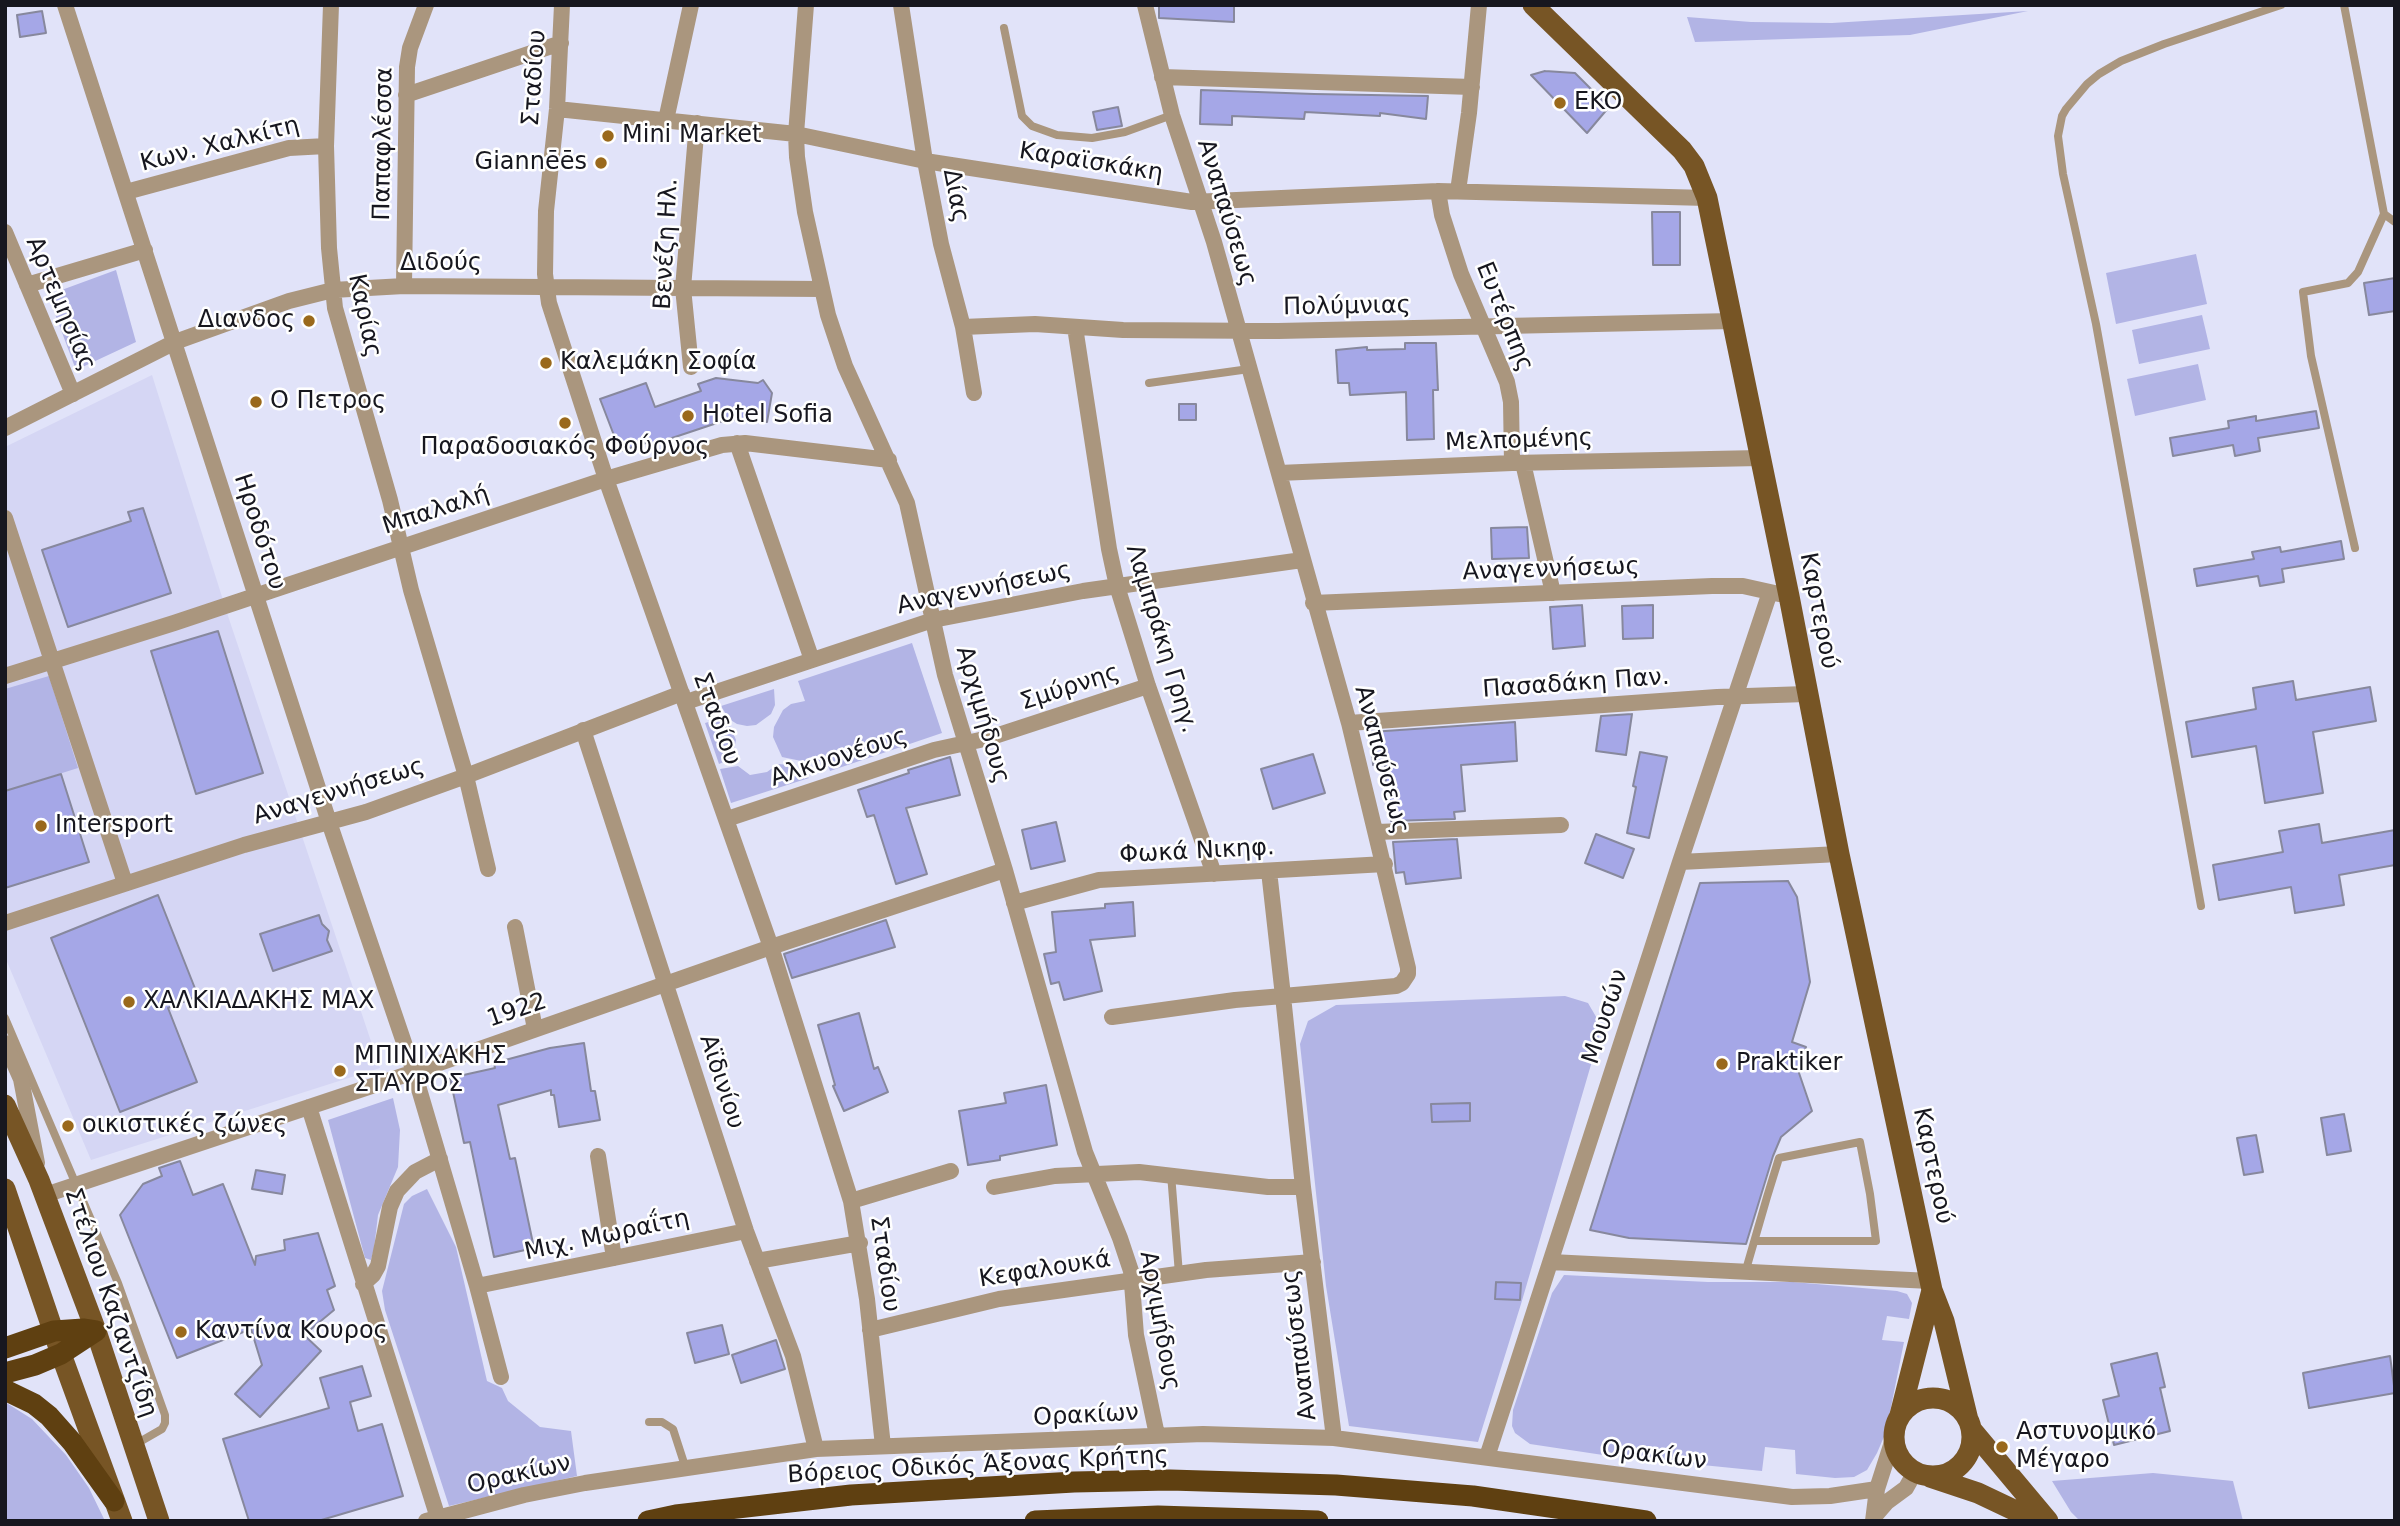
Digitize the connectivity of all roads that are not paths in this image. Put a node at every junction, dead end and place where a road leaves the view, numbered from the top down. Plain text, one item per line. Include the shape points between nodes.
1 (65, 5) edge
2 (331, 5) edge
3 (426, 5) edge
4 (562, 5) edge
5 (691, 5) edge
6 (806, 5) edge
7 (901, 5) edge
8 (1145, 5) edge
9 (1479, 5) edge
10 (1533, 5) edge
11 (2281, 5) edge
12 (2344, 5) edge
13 (1004, 27) dead end
14 (561, 43) junction
15 (1162, 77) junction
16 (1472, 87) junction
17 (407, 95) junction
18 (557, 109) junction
19 (1172, 115) junction
20 (666, 121) junction
21 (697, 123) junction
22 (796, 134) junction
23 (326, 146) junction
24 (925, 161) junction
25 (1438, 191) junction
26 (1458, 191) junction
27 (126, 192) junction
28 (1707, 198) junction
29 (1199, 202) junction
30 (2384, 214) junction
31 (2395, 222) edge
32 (5, 232) edge
33 (145, 250) junction
34 (27, 285) junction
35 (404, 286) junction
36 (546, 286) junction
37 (683, 288) junction
38 (822, 289) junction
39 (333, 290) junction
40 (1732, 321) junction
41 (963, 327) junction
42 (1075, 327) junction
43 (1483, 327) junction
44 (1238, 331) junction
45 (175, 342) junction
46 (691, 367) dead end
47 (1249, 369) junction
48 (1149, 383) dead end
49 (974, 393) dead end
50 (73, 394) junction
51 (5, 428) edge
52 (737, 443) junction
53 (1760, 458) junction
54 (889, 460) junction
55 (1518, 463) junction
56 (1279, 473) junction
57 (606, 479) junction
58 (5, 518) edge
59 (400, 546) junction
60 (2355, 548) dead end
61 (1302, 560) junction
62 (1117, 586) junction
63 (1553, 593) junction
64 (1780, 594) junction
65 (256, 596) junction
66 (1314, 603) junction
67 (933, 620) junction
68 (811, 660) junction
69 (52, 661) junction
70 (5, 676) edge
71 (1148, 686) junction
72 (1806, 694) junction
73 (1735, 696) junction
74 (684, 697) junction
75 (1349, 723) junction
76 (583, 730) junction
77 (965, 743) junction
78 (466, 776) junction
79 (727, 819) junction
80 (329, 822) junction
81 (1561, 825) dead end
82 (1377, 832) junction
83 (1839, 854) junction
84 (1680, 862) junction
85 (1385, 864) junction
86 (488, 869) dead end
87 (1005, 870) junction
88 (1269, 871) junction
89 (1214, 874) junction
90 (125, 883) junction
91 (1014, 903) junction
92 (2201, 906) dead end
93 (5, 923) edge
94 (515, 927) dead end
95 (771, 947) junction
96 (665, 984) junction
97 (1283, 996) junction
98 (1112, 1017) dead end
99 (5, 1018) edge
100 (535, 1029) junction
101 (5, 1043) edge
102 (414, 1072) junction
103 (5, 1105) edge
104 (309, 1107) junction
105 (598, 1156) dead end
106 (440, 1159) junction
107 (951, 1171) dead end
108 (1093, 1174) junction
109 (1171, 1174) junction
110 (77, 1184) junction
111 (42, 1187) junction
112 (994, 1187) dead end
113 (1303, 1187) junction
114 (5, 1189) edge
115 (851, 1201) junction
116 (746, 1231) junction
117 (1755, 1241) junction
118 (860, 1243) junction
119 (614, 1258) junction
120 (757, 1261) junction
121 (1313, 1262) junction
122 (1551, 1262) junction
123 (1745, 1273) junction
124 (1179, 1274) junction
125 (1133, 1279) junction
126 (363, 1284) junction
127 (477, 1286) junction
128 (1931, 1286) junction
129 (870, 1330) junction
130 (54, 1331) junction
131 (96, 1331) junction
132 (5, 1348) edge
133 (61, 1354) junction
134 (5, 1373) edge
135 (501, 1377) dead end
136 (5, 1390) edge
137 (1900, 1415) junction
138 (649, 1422) dead end
139 (1970, 1425) junction
140 (1157, 1435) junction
141 (1334, 1438) junction
142 (1893, 1439) junction
143 (132, 1446) junction
144 (883, 1446) junction
145 (816, 1448) junction
146 (1487, 1457) junction
147 (685, 1466) junction
148 (1920, 1474) junction
149 (1877, 1489) junction
150 (114, 1500) junction
151 (432, 1519) edge
152 (1874, 1519) edge
153 (122, 1521) edge
154 (159, 1521) edge
155 (648, 1521) edge
156 (1035, 1521) edge
157 (1318, 1521) edge
158 (1646, 1521) edge
159 (2037, 1521) edge
160 (2048, 1521) edge

1 - 27 street, Ηροδότου
2 - 23 street, Καρίας
3 - 17 street, Παπαφλέσσα via 408,57
4 - 14 street, Σταδίου
5 - 20 street
6 - 22 street, Αρχιμήδους
7 - 24 street, Δίας
8 - 15 street, Αναπαύσεως
9 - 16 street
10 - 28 main road, Καρτερού via 1682,150
11 - 92 lane via 2121,61 2087,84 2066,109 2059,136
12 - 30 lane
13 - 19 lane via 1022,116 1032,126 1057,135 1092,138
14 - 17 street
14 - 18 street, Σταδίου
15 - 16 street
15 - 19 street, Αναπαύσεως
16 - 26 street
17 - 35 street, Παπαφλέσσα
18 - 20 street, Καραϊσκάκη
18 - 36 street, Σταδίου via 546,211
19 - 29 street, Αναπαύσεως
20 - 21 street, Καραϊσκάκη
21 - 22 street, Καραϊσκάκη
21 - 37 street, Βενέζη Ηλ.
22 - 24 street, Καραϊσκάκη
22 - 38 street, Αρχιμήδους
23 - 27 street, Κων. Χαλκίτη via 289,148
23 - 39 street, Καρίας
24 - 29 street, Καραϊσκάκη
24 - 41 street, Δίας
25 - 26 street, Καραϊσκάκη
25 - 29 street, Καραϊσκάκη
25 - 43 street, Ευτέρπης via 1446,229
26 - 28 street, Καραϊσκάκη
27 - 33 street, Ηροδότου
28 - 40 main road, Καρτερού
29 - 44 street, Αναπαύσεως
30 - 31 lane
30 - 60 lane via 2352,279 2303,292 2311,356
32 - 34 street, Αρτεμησίας
33 - 34 street
33 - 45 street, Ηροδότου
34 - 50 street, Αρτεμησίας
35 - 36 street, Διδούς
35 - 39 street, Διδούς
36 - 37 street, Διδούς
36 - 57 street, Σταδίου
37 - 38 street, Διδούς
37 - 46 street, Βενέζη Ηλ.
38 - 54 street, Αρχιμήδους via 845,366
39 - 45 street, Διδούς
39 - 59 street, Καρίας
40 - 43 street, Πολύμνιας
40 - 53 main road, Καρτερού
41 - 42 street, Πολύμνιας
41 - 49 street, Δίας
42 - 44 street, Πολύμνιας
42 - 62 street, Λαμπράκη Γρηγ.
43 - 44 street, Πολύμνιας
43 - 55 street, Ευτέρπης via 1507,382
44 - 47 street, Αναπαύσεως
45 - 50 street, Διδούς
45 - 65 street, Ηροδότου
47 - 48 lane
47 - 56 street, Αναπαύσεως
50 - 51 street, Διδούς
52 - 54 street, Μπαλαλή
52 - 57 street, Μπαλαλή
52 - 68 street
53 - 55 street, Μελπομένης
53 - 64 main road, Καρτερού
54 - 67 street, Αρχιμήδους via 907,503
55 - 56 street, Μελπομένης
55 - 63 street, Ευτέρπης
56 - 61 street, Αναπαύσεως
57 - 59 street, Μπαλαλή
57 - 74 street, Σταδίου
58 - 69 street
59 - 65 street, Μπαλαλή
59 - 78 street, Καρίας
61 - 62 street, Αναγεννήσεως
61 - 66 street, Αναπαύσεως
62 - 67 street, Αναγεννήσεως
62 - 71 street, Λαμπράκη Γρηγ.
63 - 64 street, Αναγεννήσεως via 1743,586
63 - 66 street, Αναγεννήσεως
64 - 72 main road, Καρτερού
64 - 73 street, Μουσών
65 - 69 street, Μπαλαλή
65 - 80 street, Ηροδότου
66 - 75 street, Αναπαύσεως
67 - 68 street, Αναγεννήσεως
67 - 77 street, Αρχιμήδους
68 - 74 street, Αναγεννήσεως
69 - 70 street, Μπαλαλή
69 - 90 street
71 - 77 street, Σμύρνης
71 - 89 street, Λαμπράκη Γρηγ.
72 - 73 street, Πασαδάκη Παν.
72 - 83 main road, Καρτερού
73 - 75 street, Πασαδάκη Παν.
73 - 84 street, Μουσών
74 - 76 street, Αναγεννήσεως
74 - 79 street, Σταδίου
75 - 82 street, Αναπαύσεως
76 - 78 street, Αναγεννήσεως
76 - 96 street, Αϊδινίου
77 - 79 street, Αλκυονέους
77 - 87 street, Αρχιμήδους
78 - 80 street, Αναγεννήσεως
78 - 86 street, Καρίας
79 - 95 street, Σταδίου
80 - 90 street, Αναγεννήσεως
80 - 102 street, Ηροδότου
81 - 82 street
82 - 85 street, Αναπαύσεως
83 - 84 street
83 - 128 main road, Καρτερού
84 - 122 street, Μουσών
85 - 88 street, Φωκά Νικηφ.
85 - 97 street, Αναπαύσεως via 1408,968 1402,983
87 - 91 street, Αρχιμήδους
87 - 95 street, 1922
88 - 89 street, Φωκά Νικηφ.
88 - 97 street
89 - 91 street, Φωκά Νικηφ. via 1099,880
90 - 93 street, Αναγεννήσεως
91 - 108 street, Αρχιμήδους
94 - 100 street
95 - 96 street, 1922
95 - 115 street, Σταδίου
96 - 100 street, 1922
96 - 116 street, Αϊδινίου
97 - 98 street
97 - 113 street, Αναπαύσεως
99 - 110 lane
100 - 102 street, 1922
101 - 111 street via 21,1079
102 - 104 street, 1922
102 - 106 street, Ηροδότου
103 - 111 main road, Στέλιου Καζαντζίδη
104 - 110 street, 1922
104 - 126 street
105 - 119 street
106 - 126 street via 415,1172 397,1191 378,1266
106 - 127 street, Ηροδότου
107 - 115 street
108 - 109 street
108 - 112 street
108 - 125 street, Αρχιμήδους
109 - 113 street
109 - 124 lane
110 - 111 street, 1922
110 - 143 lane via 164,1415 162,1429
111 - 131 main road, Στέλιου Καζαντζίδη
113 - 121 street, Αναπαύσεως
114 - 130 main road
115 - 118 street, Σταδίου
116 - 119 street, Μιχ. Μωραΐτη
116 - 120 street, Αϊδινίου
117 - 117 lane via 1875,1241 1860,1142 1779,1158
117 - 123 lane
118 - 120 street
118 - 129 street, Σταδίου
119 - 127 street, Μιχ. Μωραΐτη
120 - 145 street, Αϊδινίου via 793,1356
121 - 124 street, Κεφαλουκά
121 - 141 street, Αναπαύσεως
122 - 123 street
122 - 146 street, Μουσών
123 - 128 street
124 - 125 street, Κεφαλουκά
125 - 129 street, Κεφαλουκά via 999,1299
125 - 140 street, Αρχιμήδους via 1136,1335
126 - 151 street
127 - 135 street, Ηροδότου
128 - 137 main road, Καρτερού
128 - 139 main road, Καρτερού
129 - 144 street, Σταδίου
130 - 131 highway
130 - 132 highway
130 - 133 main road
131 - 133 highway
131 - 143 main road, Στέλιου Καζαντζίδη
133 - 134 highway
133 - 150 main road
136 - 150 highway via 34,1404 54,1421
137 - 139 main road via 1916,1402 1936,1398 1955,1405
137 - 142 main road
138 - 147 lane via 673,1429
139 - 148 main road via 1971,1448 1961,1465 1944,1475
139 - 160 main road, Καρτερού
140 - 141 street, Ορακίων
140 - 144 street, Ορακίων
141 - 146 street, Ορακίων
142 - 148 main road via 1900,1459
142 - 149 street
143 - 154 main road, Στέλιου Καζαντζίδη
144 - 145 street, Ορακίων
145 - 147 street, Ορακίων
146 - 149 street, Ορακίων via 1792,1497
147 - 151 street, Ορακίων via 551,1489
148 - 152 street
148 - 159 main road via 1978,1493
149 - 152 street
150 - 153 main road
155 - 158 highway, Βόρειος Οδικός Άξονας Κρήτης via 851,1495 1170,1480 1336,1485 1473,1496
156 - 157 highway via 1158,1516

